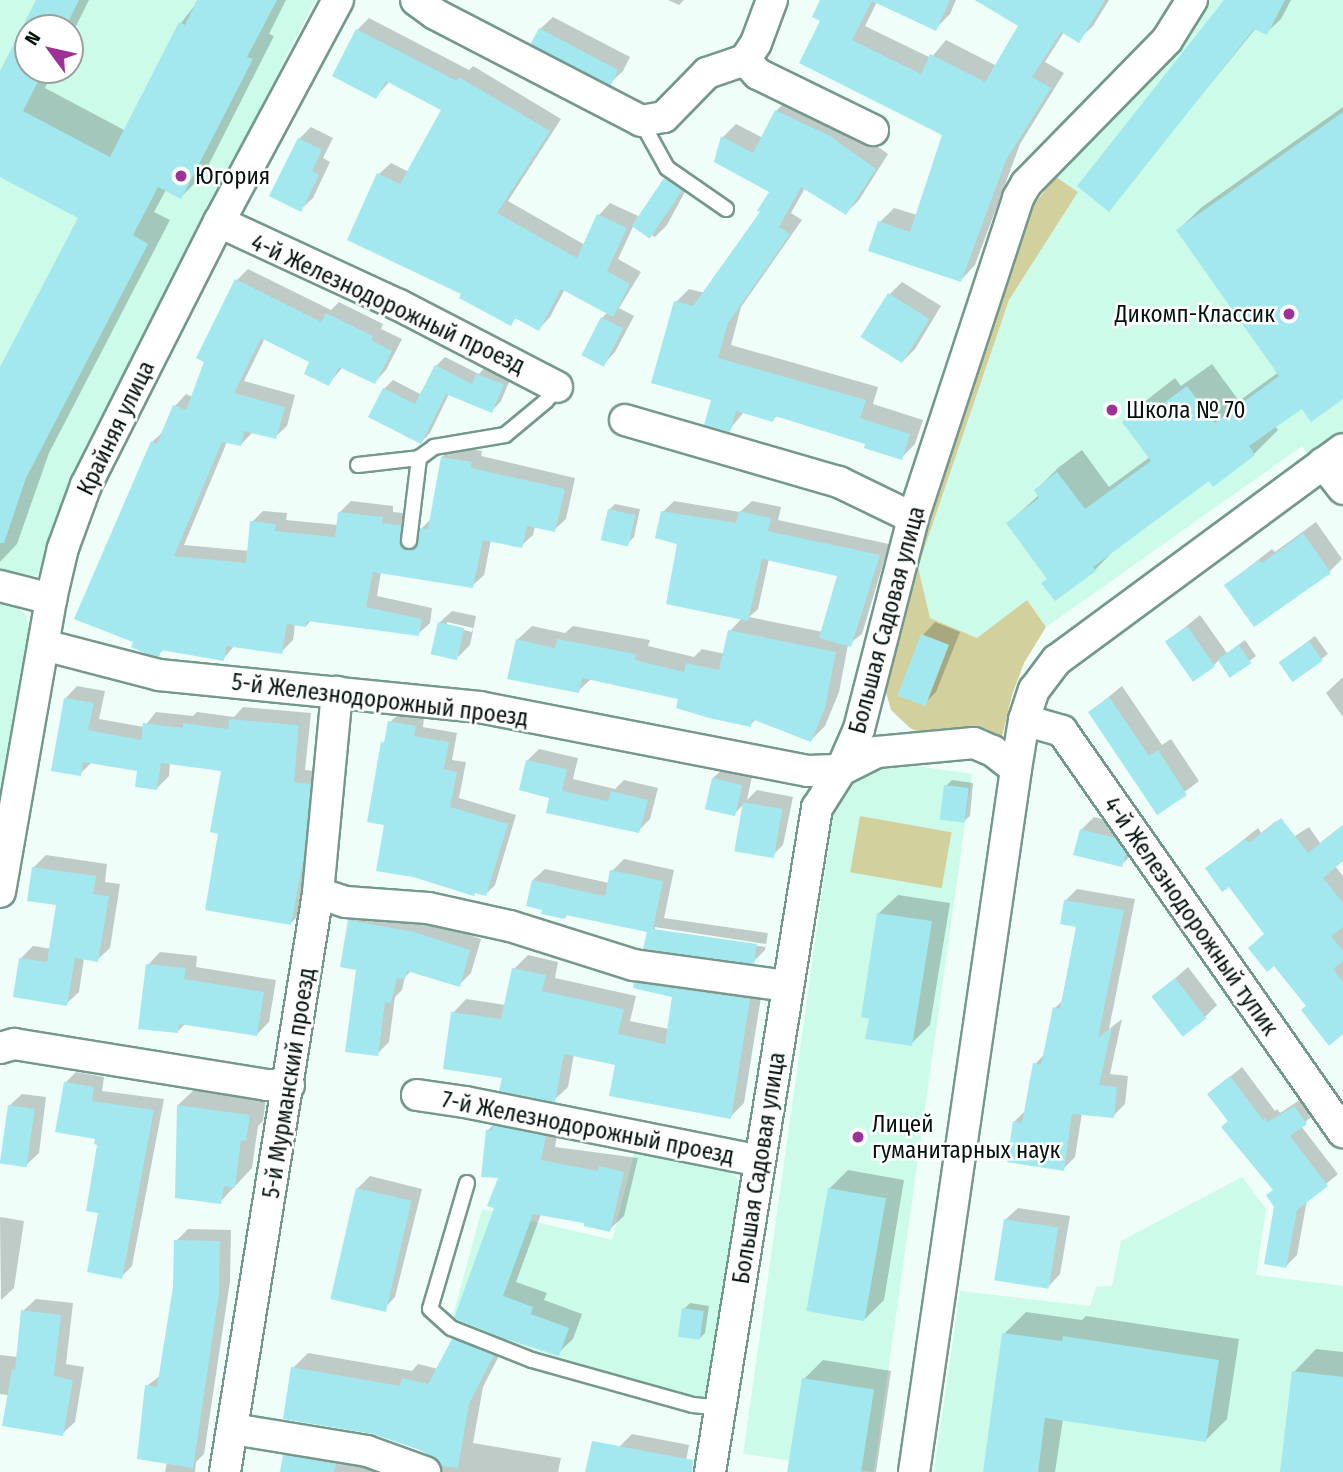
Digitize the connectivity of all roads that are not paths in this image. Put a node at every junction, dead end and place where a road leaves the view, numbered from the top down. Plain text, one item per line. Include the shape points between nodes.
1 (338, 0) edge
2 (416, 0) edge
3 (772, 0) edge
4 (1192, 0) edge
5 (745, 60) junction
6 (641, 121) junction
7 (873, 130) dead end
8 (726, 209) dead end
9 (219, 222) junction
10 (556, 387) joint
11 (625, 420) dead end
12 (1333, 456) edge
13 (419, 458) junction
14 (358, 465) dead end
15 (1343, 489) edge
16 (913, 518) junction
17 (409, 541) dead end
18 (0, 586) edge
19 (51, 599) junction
20 (44, 645) junction
21 (337, 692) junction
22 (1024, 720) junction
23 (1016, 769) junction
24 (841, 770) junction
25 (0, 892) edge
26 (318, 893) junction
27 (788, 986) junction
28 (0, 1048) edge
29 (289, 1085) junction
30 (417, 1096) dead end
31 (1343, 1133) edge
32 (759, 1161) junction
33 (467, 1182) dead end
34 (720, 1408) junction
35 (233, 1429) junction
36 (225, 1472) edge
37 (425, 1472) edge
38 (710, 1472) edge
39 (914, 1472) edge

1 - 9 street, Крайняя улица
2 - 6 street
3 - 5 street
4 - 16 street, Большая Садовая улица via 1167,40 1026,184 1018,198
5 - 6 street via 707,73 664,117
5 - 7 street via 758,74
6 - 8 lane via 667,168
9 - 10 street, 4-й Железнодорожный проезд via 399,305
9 - 19 street, Крайняя улица via 86,485 62,548
10 - 13 lane via 505,435 434,447
11 - 16 street via 839,482
12 - 15 street
12 - 22 street via 1057,660 1034,690
13 - 14 lane
13 - 17 lane
16 - 24 street, Большая Садовая улица via 859,729
18 - 19 street
19 - 20 street, Крайняя улица
20 - 21 street, 5-й Железнодорожный проезд via 159,675
20 - 25 street, Крайняя улица
21 - 24 street, 5-й Железнодорожный проезд via 479,707 808,771
21 - 26 street, 5-й Мурманский проезд
22 - 23 street
22 - 31 street, 4-й Железнодорожный тупик via 1062,731
23 - 24 street via 974,743 877,752
23 - 39 street
24 - 27 street, Большая Садовая улица via 817,808
26 - 27 street via 346,902 428,908 510,926 634,965
26 - 29 street, 5-й Мурманский проезд
27 - 32 street, Большая Садовая улица
28 - 29 street via 14,1044 266,1086
29 - 35 street, 5-й Мурманский проезд
30 - 32 street, 7-й Железнодорожный проезд via 465,1101
32 - 34 street, Большая Садовая улица
33 - 34 lane via 430,1308 450,1328 532,1360 693,1405
34 - 38 street, Большая Садовая улица
35 - 36 street, 5-й Мурманский проезд
35 - 37 street via 367,1451

